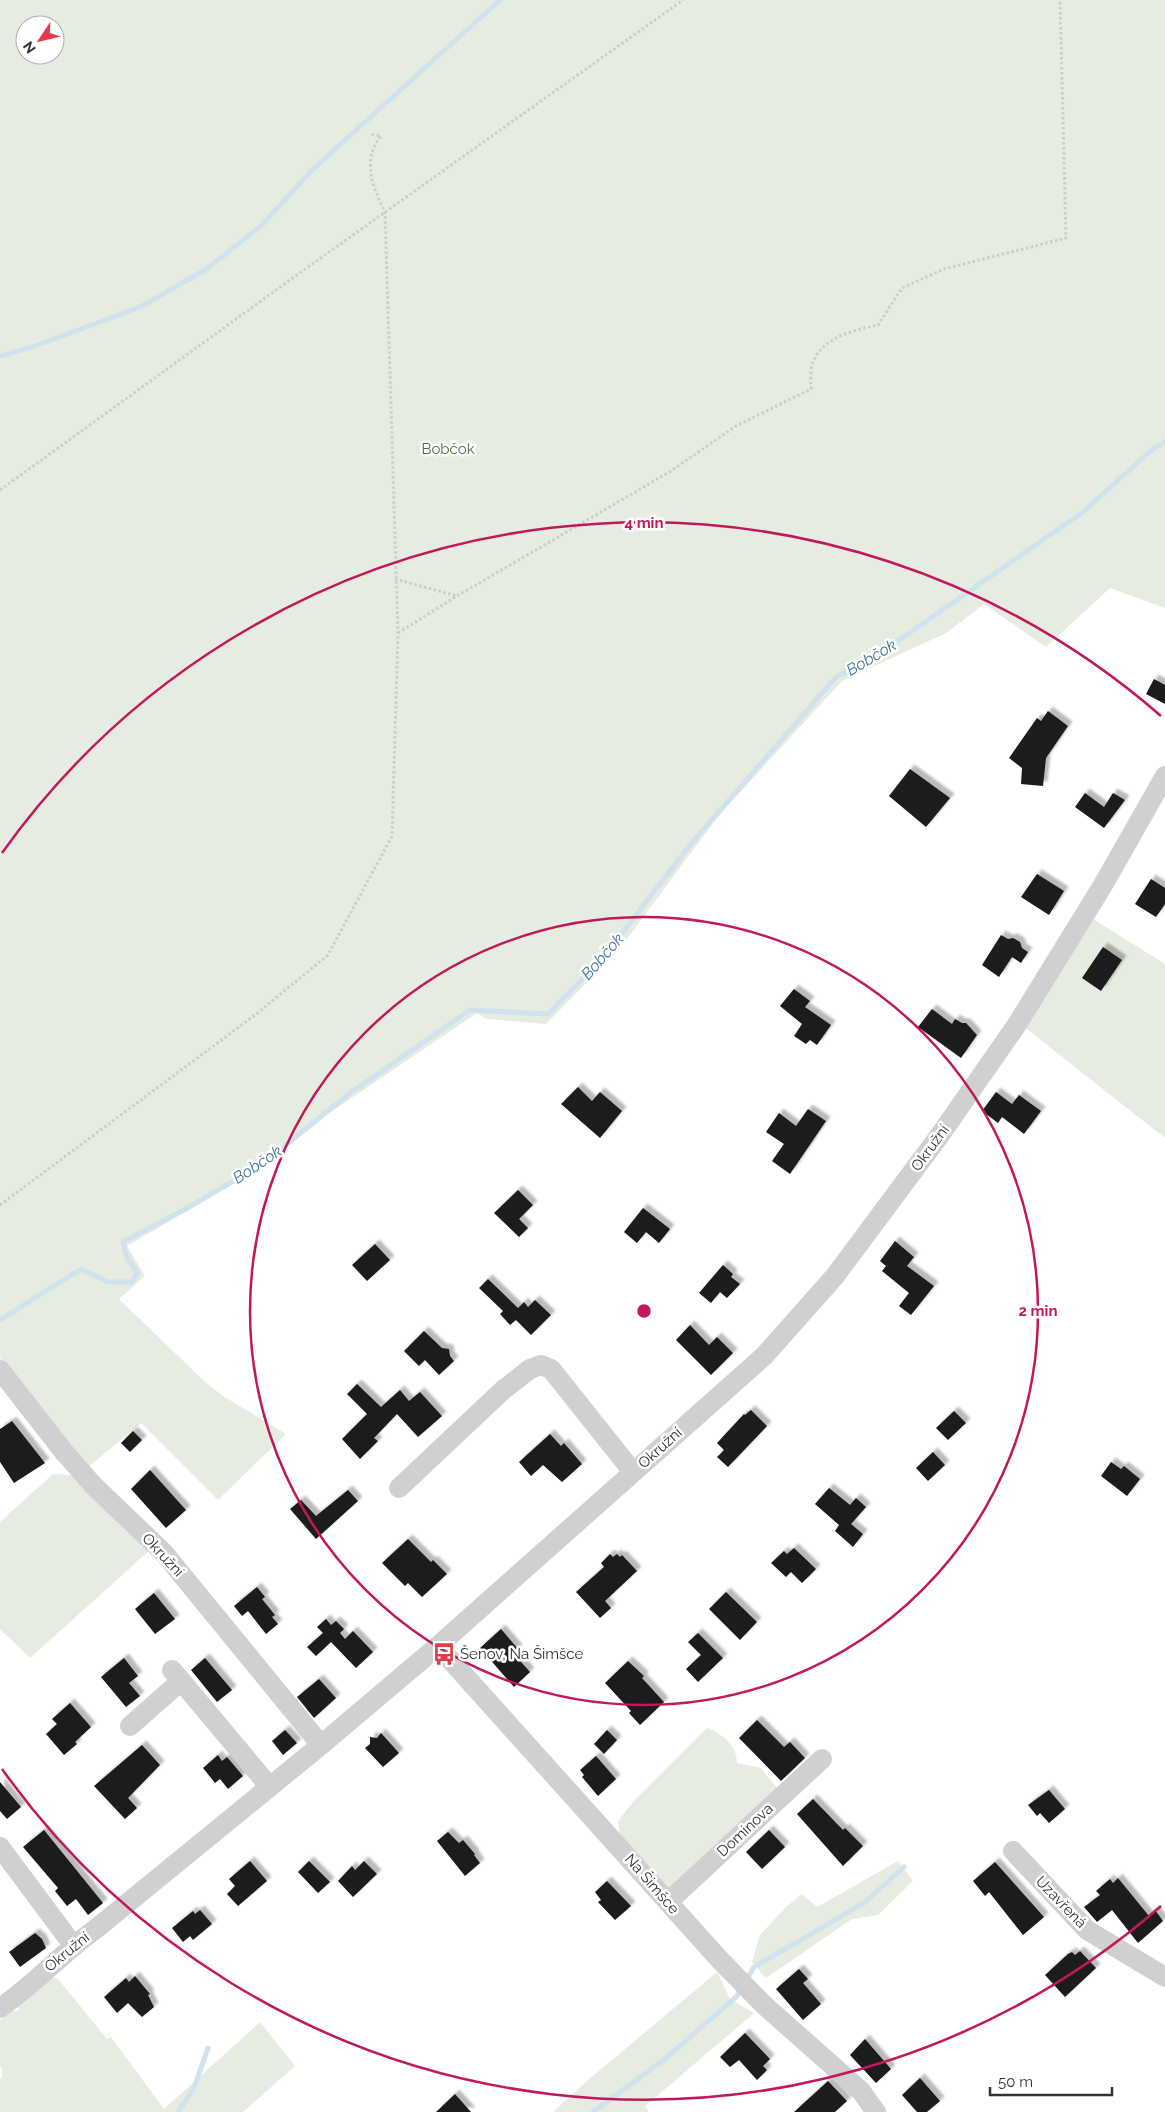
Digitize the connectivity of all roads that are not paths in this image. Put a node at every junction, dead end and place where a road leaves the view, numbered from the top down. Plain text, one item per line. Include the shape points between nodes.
1 (1165, 776) edge
2 (0, 1370) edge
3 (633, 1472) junction
4 (400, 1488) dead end
5 (438, 1646) junction
6 (130, 1726) dead end
7 (321, 1745) junction
8 (822, 1759) dead end
9 (269, 1786) junction
10 (0, 1847) edge
11 (1013, 1851) dead end
12 (668, 1902) junction
13 (73, 1945) junction
14 (1165, 1977) edge
15 (0, 2008) edge
16 (876, 2112) edge

1 - 3 street, Okružní via 1103,885 1016,1026 835,1276 764,1356
2 - 7 street, Okružní via 94,1486 164,1553
3 - 4 street, Okružní via 551,1369 540,1365 503,1390
3 - 5 street, Okružní
5 - 7 street, Okružní
5 - 12 street, Na Šimšce
6 - 9 street via 177,1676
7 - 9 street, Okružní
8 - 12 street, Dominova
9 - 13 street, Okružní
10 - 13 street
11 - 14 street, Uzavřená via 1087,1930
12 - 16 street, Na Šimšce via 764,2005 861,2090
13 - 15 street, Okružní

